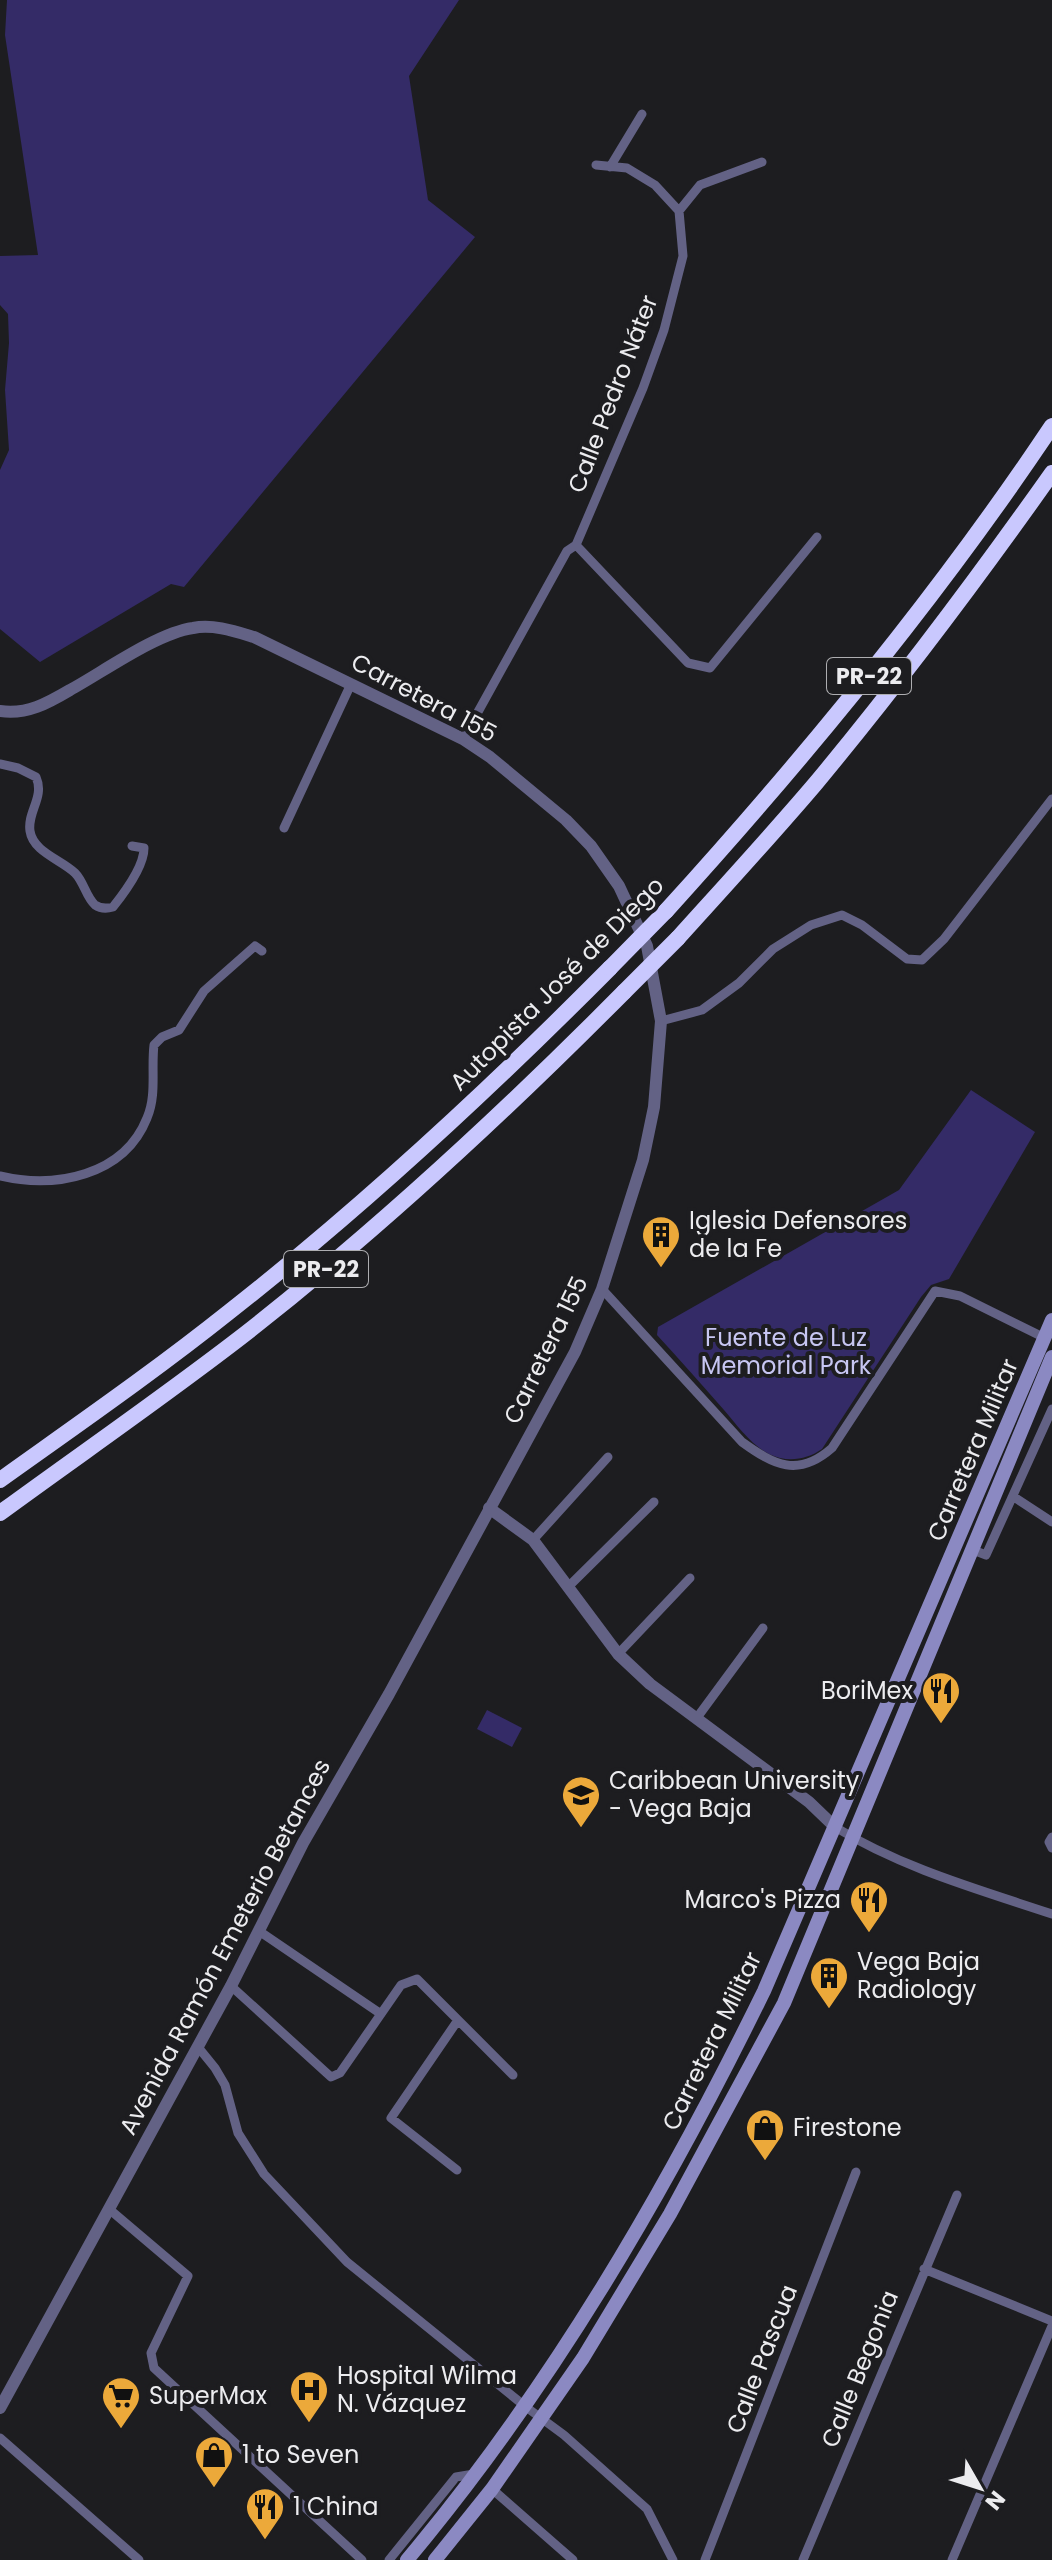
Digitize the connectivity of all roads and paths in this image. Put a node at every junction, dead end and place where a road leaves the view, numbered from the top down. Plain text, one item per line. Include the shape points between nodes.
1 (642, 114) dead end
2 (762, 162) dead end
3 (596, 165) dead end
4 (610, 167) junction
5 (679, 211) junction
6 (1052, 426) edge
7 (1052, 473) edge
8 (817, 537) dead end
9 (576, 545) junction
10 (351, 684) junction
11 (0, 711) edge
12 (463, 739) junction
13 (0, 764) edge
14 (1052, 799) edge
15 (284, 828) dead end
16 (132, 846) dead end
17 (262, 951) dead end
18 (661, 1021) junction
19 (0, 1176) edge
20 (602, 1289) junction
21 (1052, 1320) edge
22 (1045, 1338) junction
23 (1052, 1357) edge
24 (1052, 1409) edge
25 (1031, 1410) junction
26 (1050, 1422) edge
27 (608, 1457) dead end
28 (0, 1480) edge
29 (1014, 1497) junction
30 (654, 1502) dead end
31 (489, 1508) junction
32 (0, 1513) edge
33 (1052, 1522) edge
34 (533, 1540) junction
35 (973, 1550) junction
36 (690, 1578) dead end
37 (568, 1587) junction
38 (763, 1628) dead end
39 (618, 1654) junction
40 (696, 1719) junction
41 (835, 1827) junction
42 (852, 1837) junction
43 (1052, 1837) edge
44 (1052, 1848) edge
45 (1052, 1914) edge
46 (259, 1931) junction
47 (231, 1986) junction
48 (381, 2014) junction
49 (458, 2020) junction
50 (198, 2047) junction
51 (513, 2075) dead end
52 (457, 2170) dead end
53 (856, 2172) dead end
54 (957, 2195) dead end
55 (109, 2209) junction
56 (924, 2269) junction
57 (1052, 2324) edge
58 (526, 2407) junction
59 (0, 2408) edge
60 (542, 2419) junction
61 (0, 2438) edge
62 (477, 2473) junction
63 (492, 2489) junction
64 (139, 2560) edge
65 (362, 2560) edge
66 (389, 2560) edge
67 (407, 2560) edge
68 (435, 2560) edge
69 (573, 2560) edge
70 (673, 2560) edge
71 (705, 2560) edge
72 (803, 2560) edge
73 (952, 2560) edge

1 - 4 street
2 - 5 street via 700,185
3 - 4 street
4 - 5 street via 627,168 655,185
5 - 9 street, Calle Pedro Náter via 683,256 664,330
6 - 28 highway, Autopista José de Diego / PR-22, bridge via 855,694 610,968 455,1121 326,1233 183,1348
7 - 32 highway, PR-22, bridge via 988,564 813,786 624,992 467,1145 345,1253 183,1382
8 - 9 street via 710,668 688,663
9 - 12 street, Calle Pedro Náter via 567,551
10 - 11 street, Carretera 155 via 254,637 192,628 153,643 49,702 20,712
10 - 12 street, Carretera 155
10 - 15 street
12 - 18 street, Carretera 155 via 566,820 602,861 647,946
13 - 16 street via 36,777 32,838 75,873 100,908 113,907 138,869 144,848
14 - 18 street via 922,960 907,959 842,915 811,925 773,949 702,1010
17 - 19 street via 255,946 237,960 204,991 184,1026 154,1045 147,1118 118,1156 89,1175 51,1181
18 - 20 street, Carretera 155 via 651,1131
20 - 22 street via 742,1442 768,1461 792,1466 816,1462 832,1448 935,1291 960,1296
20 - 31 street, Carretera 155 via 575,1352
21 - 22 main road, Carretera Militar
22 - 41 main road, Carretera Militar
23 - 25 main road, Carretera Militar
24 - 26 street
25 - 26 street
25 - 35 main road, Carretera Militar
26 - 29 street
27 - 34 street
29 - 33 street
29 - 35 street via 986,1555
30 - 37 street
31 - 34 street
31 - 46 street, Avenida Ramón Emeterio Betances
34 - 37 street
35 - 42 main road, Carretera Militar
36 - 39 street
37 - 39 street
38 - 40 street
39 - 40 street
40 - 41 street
41 - 42 street
41 - 58 main road, Carretera Militar via 712,2096 653,2205
42 - 45 street via 909,1866
42 - 60 main road, Carretera Militar via 784,2003 670,2214
43 - 44 street
46 - 47 street, Avenida Ramón Emeterio Betances
46 - 48 street
47 - 48 street via 331,2077 340,2073
47 - 50 street, Avenida Ramón Emeterio Betances
48 - 49 street via 401,1985 417,1979
49 - 51 street
49 - 52 street via 391,2118
50 - 55 street, Avenida Ramón Emeterio Betances
50 - 58 street via 225,2085 238,2133 264,2174 347,2262
53 - 71 street, Calle Pascua
54 - 56 street, Calle Begonia
55 - 59 street, Avenida Ramón Emeterio Betances
55 - 65 street via 188,2276 151,2353 154,2368
56 - 57 street
56 - 72 street, Calle Begonia
57 - 73 street
58 - 60 street
58 - 62 main road, Carretera Militar
60 - 63 main road, Carretera Militar
60 - 70 street via 647,2509
61 - 64 street
62 - 66 street via 456,2477
62 - 67 main road, Carretera Militar
63 - 68 main road, Carretera Militar
63 - 69 street

